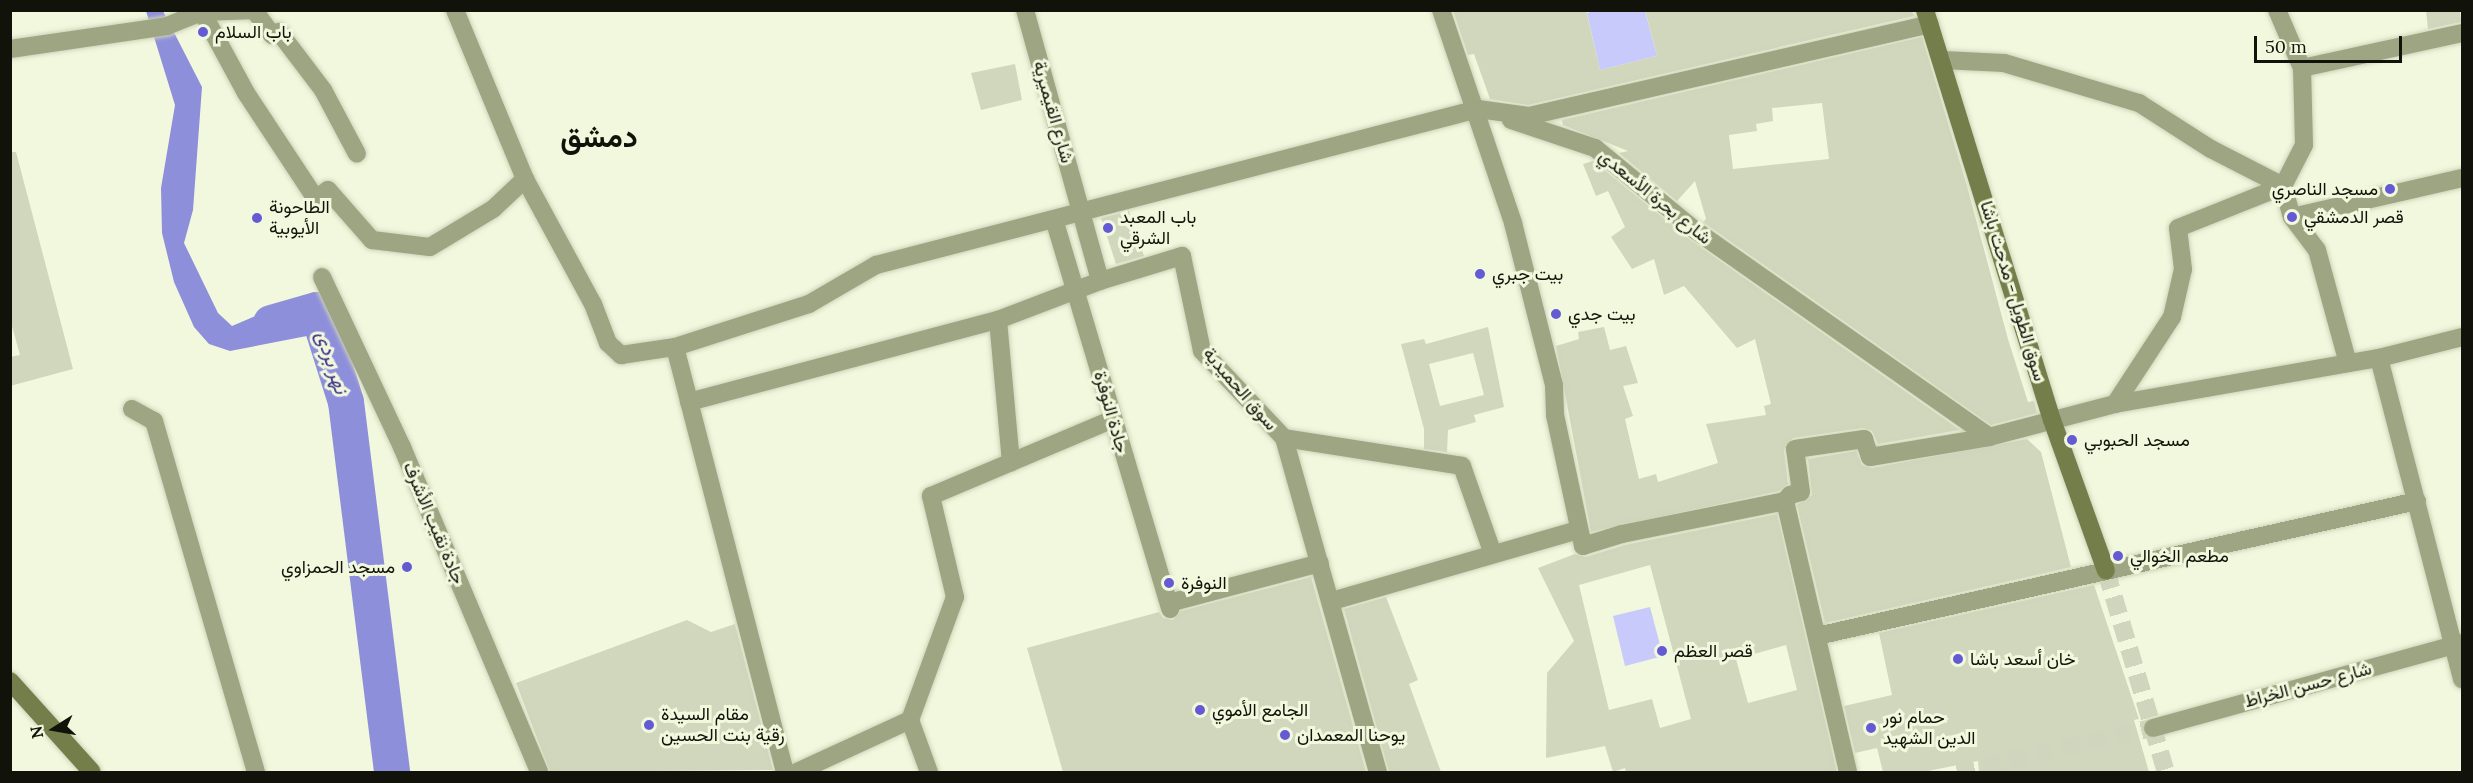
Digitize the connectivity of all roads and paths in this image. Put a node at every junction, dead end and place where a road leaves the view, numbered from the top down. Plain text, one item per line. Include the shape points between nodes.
1 (454, 10) edge
2 (1025, 10) edge
3 (1441, 10) edge
4 (2277, 10) edge
5 (201, 11) edge
6 (255, 11) edge
7 (1928, 17) edge
8 (2463, 33) edge
9 (10, 49) edge
10 (1943, 60) junction
11 (2302, 68) junction
12 (1478, 109) junction
13 (357, 154) dead end
14 (2463, 178) edge
15 (525, 179) junction
16 (2283, 186) junction
17 (1082, 213) junction
18 (2292, 217) junction
19 (1054, 219) junction
20 (322, 277) dead end
21 (1100, 281) junction
22 (1075, 289) junction
23 (998, 320) junction
24 (2463, 337) edge
25 (675, 347) junction
26 (2379, 358) junction
27 (2348, 363) junction
28 (689, 402) junction
29 (2115, 404) junction
30 (132, 409) dead end
31 (1113, 419) junction
32 (2052, 420) junction
33 (1989, 437) junction
34 (1284, 438) junction
35 (1011, 462) junction
36 (1785, 501) junction
37 (2417, 501) junction
38 (1578, 530) junction
39 (1493, 554) junction
40 (1320, 563) junction
41 (2106, 571) junction
42 (1332, 601) junction
43 (1816, 636) junction
44 (2459, 644) edge
45 (2463, 679) edge
46 (10, 681) edge
47 (909, 720) junction
48 (2153, 728) tunnel mouth
49 (92, 772) edge
50 (256, 772) edge
51 (539, 772) edge
52 (785, 772) edge
53 (797, 772) edge
54 (929, 772) edge
55 (1378, 772) edge
56 (1848, 772) edge

1 - 15 street
2 - 17 street, شارع القيميرية
3 - 12 street
4 - 11 street
5 - 6 street
5 - 9 street via 167,26
5 - 15 street via 246,93 316,199 328,190 372,240 430,247 493,209
6 - 13 street via 272,35 279,32 323,90
7 - 10 street, سوق الطويل - مدحت باشا
7 - 12 street via 1529,116
8 - 11 street
10 - 16 street via 2004,63 2139,104 2211,149
10 - 32 street, سوق الطويل - مدحت باشا
11 - 16 street via 2304,145
12 - 17 street
12 - 33 street, شارع بحرة الأسعدي via 1594,148 1695,230
12 - 38 street via 1513,223 1554,385 1555,416
14 - 18 street
15 - 25 street via 592,304 608,343 621,355
16 - 18 street
16 - 29 street via 2178,228 2182,270 2172,317
17 - 19 street
17 - 21 street
18 - 27 street via 2317,250
19 - 22 street, جادة النوفرة
19 - 25 street via 876,265 809,304
20 - 51 street, جادة نقيب الأشرف via 402,447
21 - 22 street
21 - 34 street, سوق الحميدية via 1182,256 1202,351
22 - 23 street
22 - 31 street, جادة النوفرة
23 - 28 street
23 - 35 street
24 - 26 street
25 - 28 street
26 - 27 street
26 - 37 street
27 - 29 street
28 - 52 street
29 - 32 street
30 - 50 street via 154,420
31 - 35 street
31 - 40 street, جادة النوفرة via 1170,606
32 - 33 street
32 - 41 street, سوق الطويل - مدحت باشا
33 - 36 street via 1870,457 1864,439 1795,449 1801,492
34 - 39 street via 1462,466
34 - 40 street, سوق الحميدية
35 - 47 street via 931,496 955,597
36 - 38 street via 1622,534 1583,546
36 - 43 street
37 - 41 street
37 - 44 street
38 - 39 street
39 - 42 street
40 - 42 street, سوق الحميدية
41 - 43 street
42 - 55 street, سوق الحميدية
43 - 56 street
44 - 45 street
44 - 48 street, شارع حسن الخراط
46 - 49 street
47 - 53 street
47 - 54 street

